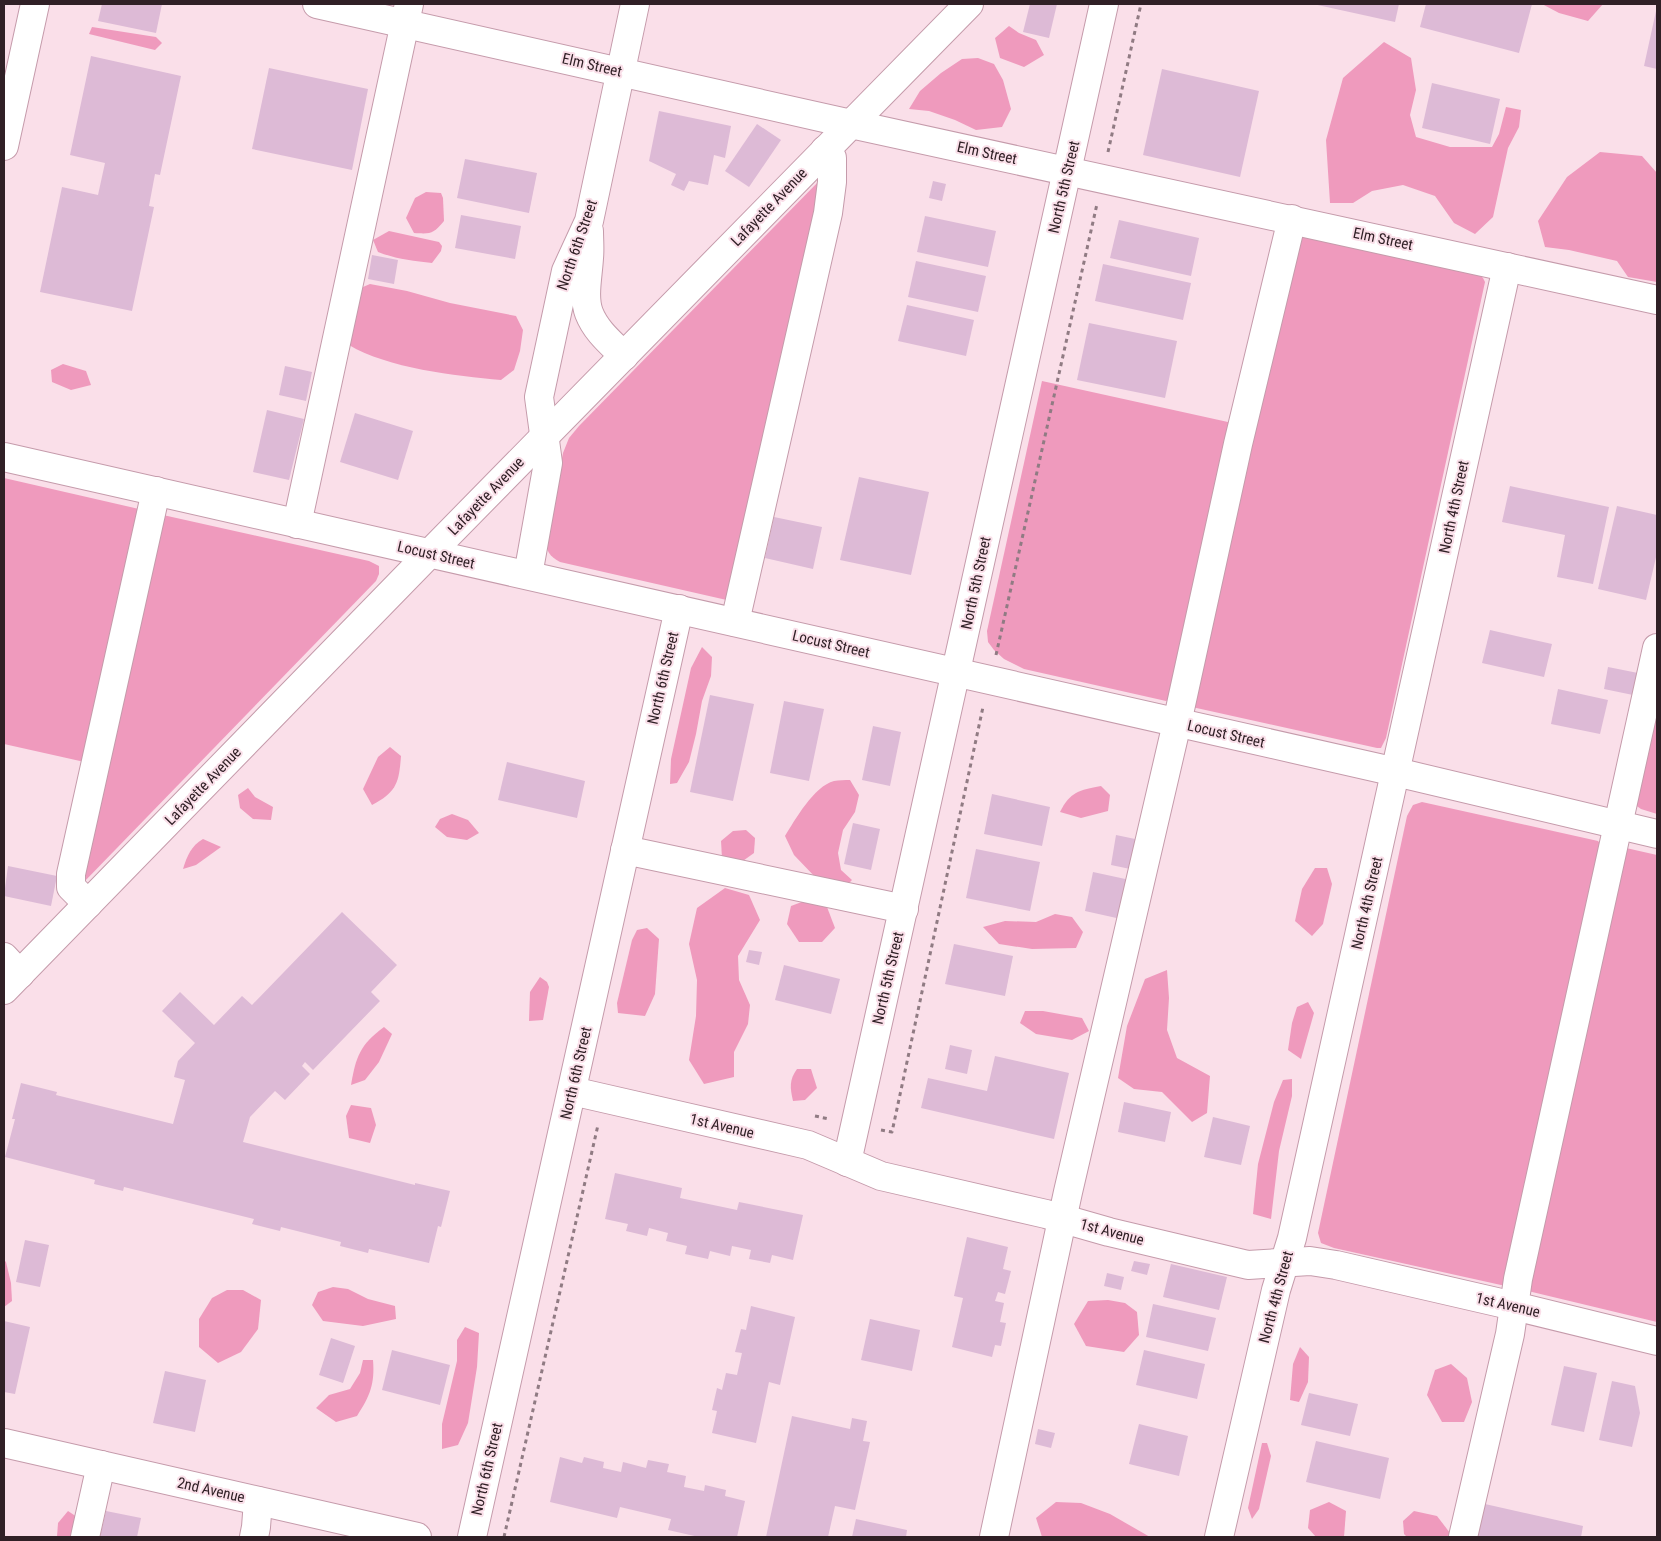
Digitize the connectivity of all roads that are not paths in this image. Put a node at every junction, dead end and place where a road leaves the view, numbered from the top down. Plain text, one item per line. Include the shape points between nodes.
1 (35, 4) edge
2 (318, 4) edge
3 (635, 4) edge
4 (969, 4) edge
5 (1104, 4) edge
6 (407, 13) edge
7 (621, 72) junction
8 (851, 124) junction
9 (4, 146) edge
10 (826, 150) junction
11 (1068, 170) junction
12 (1292, 219) junction
13 (589, 220) junction
14 (1507, 266) junction
15 (1657, 300) edge
16 (624, 356) junction
17 (544, 437) junction
18 (4, 457) edge
19 (156, 491) junction
20 (297, 524) junction
21 (429, 554) junction
22 (528, 575) junction
23 (679, 609) junction
24 (735, 622) junction
25 (1657, 648) edge
26 (956, 673) junction
27 (1177, 724) junction
28 (1396, 772) junction
29 (1617, 826) junction
30 (1657, 834) edge
31 (625, 850) junction
32 (88, 904) junction
33 (904, 909) junction
34 (9, 973) edge
35 (572, 1091) junction
36 (847, 1162) junction
37 (1063, 1218) junction
38 (1284, 1263) junction
39 (1514, 1306) junction
40 (1657, 1341) edge
41 (4, 1443) edge
42 (101, 1465) junction
43 (258, 1501) junction
44 (85, 1537) edge
45 (254, 1537) edge
46 (417, 1537) edge
47 (472, 1537) edge
48 (994, 1537) edge
49 (1219, 1537) edge
50 (1463, 1537) edge

1 - 9 street
2 - 6 street, Elm Street
3 - 7 street, North 6th Street
4 - 8 street, Lafayette Avenue
5 - 11 street, North 5th Street
6 - 7 street, Elm Street
6 - 20 street
7 - 8 street, Elm Street
7 - 13 street, North 6th Street
8 - 10 street, Lafayette Avenue
8 - 11 street, Elm Street
10 - 16 street, Lafayette Avenue
10 - 24 street via 832,158 828,213
11 - 12 street, Elm Street
11 - 26 street, North 5th Street
12 - 14 street, Elm Street
12 - 27 street via 1238,444
13 - 16 street via 588,311 604,336
13 - 17 street, North 6th Street via 566,271 539,397
14 - 15 street, Elm Street
14 - 28 street, North 4th Street
16 - 17 street, Lafayette Avenue
17 - 21 street, Lafayette Avenue
17 - 22 street, North 6th Street via 548,463
18 - 19 street, Locust Street
19 - 20 street, Locust Street
19 - 32 street via 72,874 71,887
20 - 21 street, Locust Street
21 - 22 street, Locust Street
21 - 32 street, Lafayette Avenue
22 - 23 street, Locust Street
23 - 24 street, Locust Street
23 - 31 street, North 6th Street
24 - 26 street, Locust Street
25 - 29 street
26 - 27 street, Locust Street
26 - 33 street, North 5th Street
27 - 28 street, Locust Street
27 - 37 street
28 - 29 street, Locust Street
28 - 38 street, North 4th Street
29 - 30 street, Locust Street
29 - 39 street
31 - 33 street
31 - 35 street, North 6th Street
32 - 34 street, Lafayette Avenue
33 - 36 street, North 5th Street
35 - 36 street, 1st Avenue via 808,1145
35 - 47 street, North 6th Street
36 - 37 street, 1st Avenue via 881,1176
37 - 38 street, 1st Avenue via 1248,1265
37 - 48 street
38 - 39 street, 1st Avenue via 1310,1261 1336,1265
38 - 49 street, North 4th Street
39 - 40 street, 1st Avenue
39 - 50 street
41 - 42 street, 2nd Avenue
42 - 43 street, 2nd Avenue
42 - 44 street
43 - 45 street
43 - 46 street, 2nd Avenue

